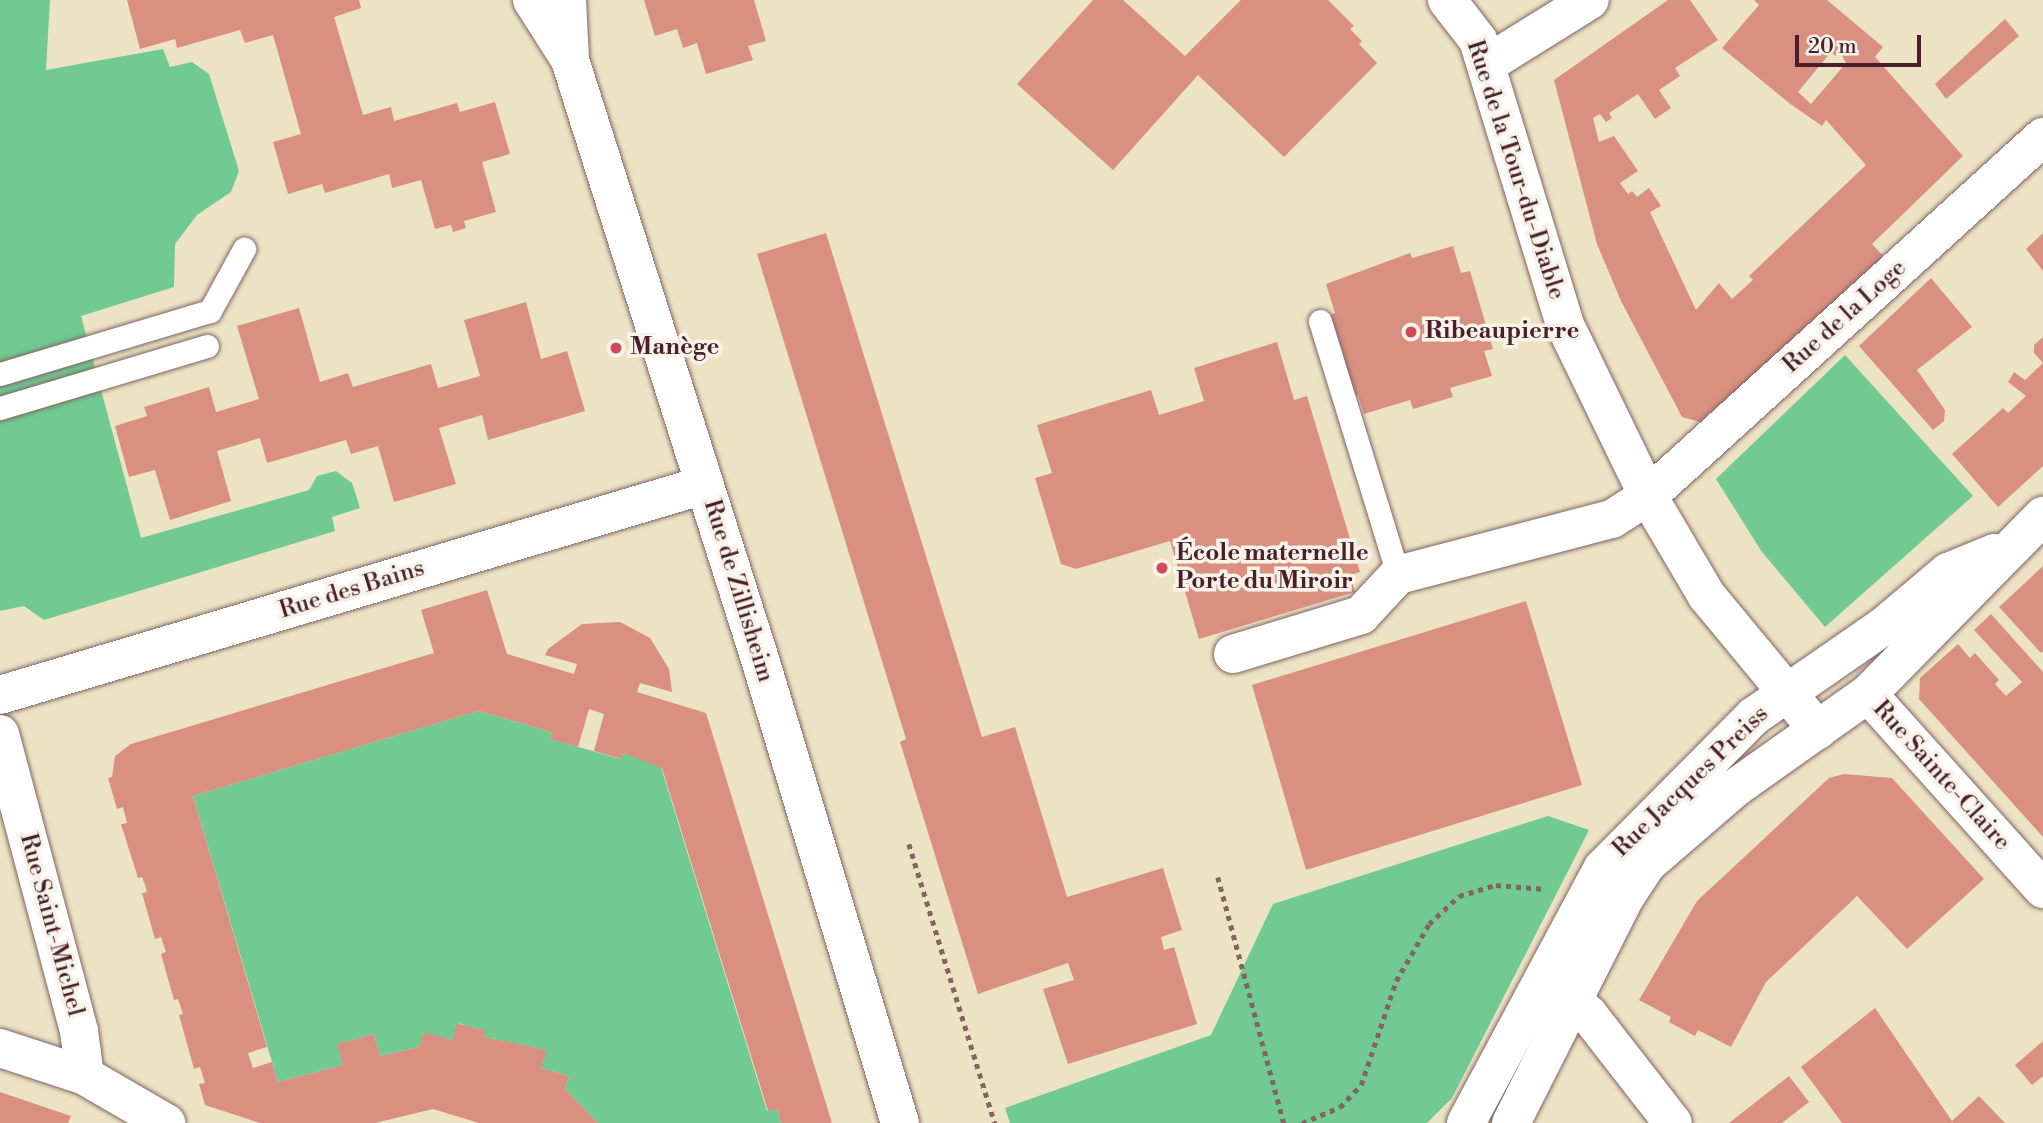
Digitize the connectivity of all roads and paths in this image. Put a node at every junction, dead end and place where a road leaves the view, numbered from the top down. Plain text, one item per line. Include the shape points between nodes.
1 (532, 0) edge
2 (567, 0) edge
3 (1447, 0) edge
4 (1590, 0) edge
5 (570, 60) junction
6 (1487, 64) junction
7 (2043, 137) edge
8 (244, 249) dead end
9 (1320, 321) dead end
10 (207, 346) dead end
11 (0, 374) edge
12 (0, 408) edge
13 (704, 485) junction
14 (1648, 496) junction
15 (2043, 516) edge
16 (2009, 547) junction
17 (1398, 575) junction
18 (1884, 626) junction
19 (1233, 654) dead end
20 (1786, 693) junction
21 (1868, 694) junction
22 (0, 695) edge
23 (1818, 730) junction
24 (0, 734) edge
25 (909, 844) dead end
26 (1603, 868) junction
27 (1219, 877) dead end
28 (1536, 886) dead end
29 (2043, 889) edge
30 (1573, 1001) junction
31 (0, 1048) edge
32 (85, 1076) junction
33 (148, 1119) edge
34 (900, 1123) edge
35 (995, 1123) edge
36 (1284, 1123) edge
37 (1302, 1123) edge
38 (1466, 1123) edge
39 (1511, 1123) edge
40 (1673, 1123) edge

1 - 5 street, Rue de Zillisheim
2 - 5 street, Rue de Zillisheim
3 - 6 street, Rue de la Tour-du-Diable via 1478,40
4 - 6 street
5 - 13 street, Rue de Zillisheim
6 - 14 street, Rue de la Tour-du-Diable via 1536,244 1565,325
7 - 14 street, Rue de la Loge
8 - 11 lane via 210,310
9 - 17 lane
10 - 12 lane
13 - 22 street, Rue des Bains
13 - 34 street, Rue de Zillisheim
14 - 17 street via 1612,519
14 - 20 street, Rue de la Tour-du-Diable via 1707,596
15 - 16 street, Rue Jacques Preiss
16 - 18 street, Rue Jacques Preiss via 1948,572
16 - 21 street, Rue Jacques Preiss
17 - 19 street via 1361,615
18 - 20 street, Rue Jacques Preiss
18 - 21 street, Rue Jacques Preiss via 1860,659 1859,676
20 - 23 street, Rue de la Tour-du-Diable
20 - 26 street, Rue Jacques Preiss via 1754,716
21 - 23 street, Rue Jacques Preiss
21 - 29 street, Rue Sainte-Claire
23 - 30 street, Rue Jacques Preiss via 1735,788 1647,864 1624,899
24 - 32 street, Rue Saint-Michel via 79,1031
25 - 35 path
26 - 30 street, Rue Jacques Preiss via 1591,917 1560,986
26 - 38 street, Rue Jacques Preiss
27 - 36 path
28 - 37 path via 1496,885 1459,896 1429,924 1396,981 1361,1085 1340,1107
30 - 39 street, Rue Jacques Preiss
30 - 40 street
31 - 32 street
32 - 33 street

